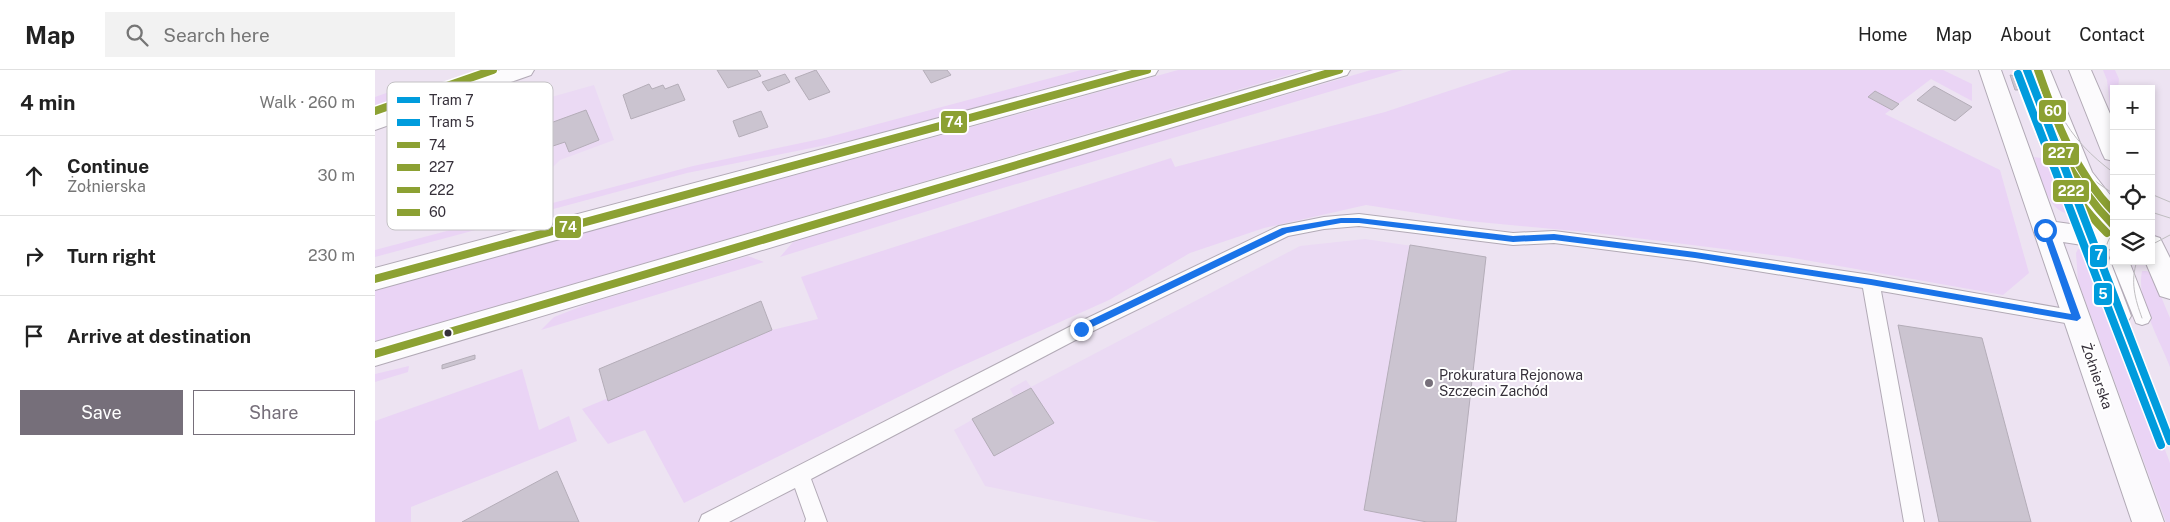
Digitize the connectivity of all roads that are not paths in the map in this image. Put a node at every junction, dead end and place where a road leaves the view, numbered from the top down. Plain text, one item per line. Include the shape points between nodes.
1 (1147, 70) edge
2 (1339, 70) edge
3 (1991, 70) edge
4 (2027, 70) edge
5 (2043, 70) edge
6 (2080, 70) edge
7 (512, 72) edge
8 (485, 82) edge
9 (387, 118) edge
10 (375, 122) edge
11 (2110, 142) edge
12 (2076, 173) junction
13 (2045, 230) junction
14 (2110, 235) edge
15 (2155, 246) edge
16 (2170, 248) edge
17 (2155, 254) edge
18 (2114, 265) edge
19 (2122, 265) edge
20 (375, 279) edge
21 (1871, 282) junction
22 (2170, 288) edge
23 (2122, 316) dead end
24 (2077, 318) junction
25 (2142, 318) dead end
26 (375, 354) edge
27 (800, 475) junction
28 (709, 522) edge
29 (815, 522) edge
30 (1914, 522) edge
31 (2148, 522) edge

1 - 20 main road
2 - 26 main road
3 - 13 main road, Żołnierska
4 - 12 lane
5 - 12 lane
6 - 11 main road
7 - 8 main road
9 - 10 main road
12 - 14 lane
12 - 14 lane
13 - 14 main road
13 - 24 main road, Żołnierska
15 - 16 main road
17 - 22 main road
18 - 23 lane
19 - 25 lane
21 - 24 lane
21 - 27 lane via 1554,237 1513,239 1359,220 1324,222 1285,230 1081,329
21 - 30 lane
24 - 31 main road, Żołnierska
27 - 28 lane
27 - 29 lane

